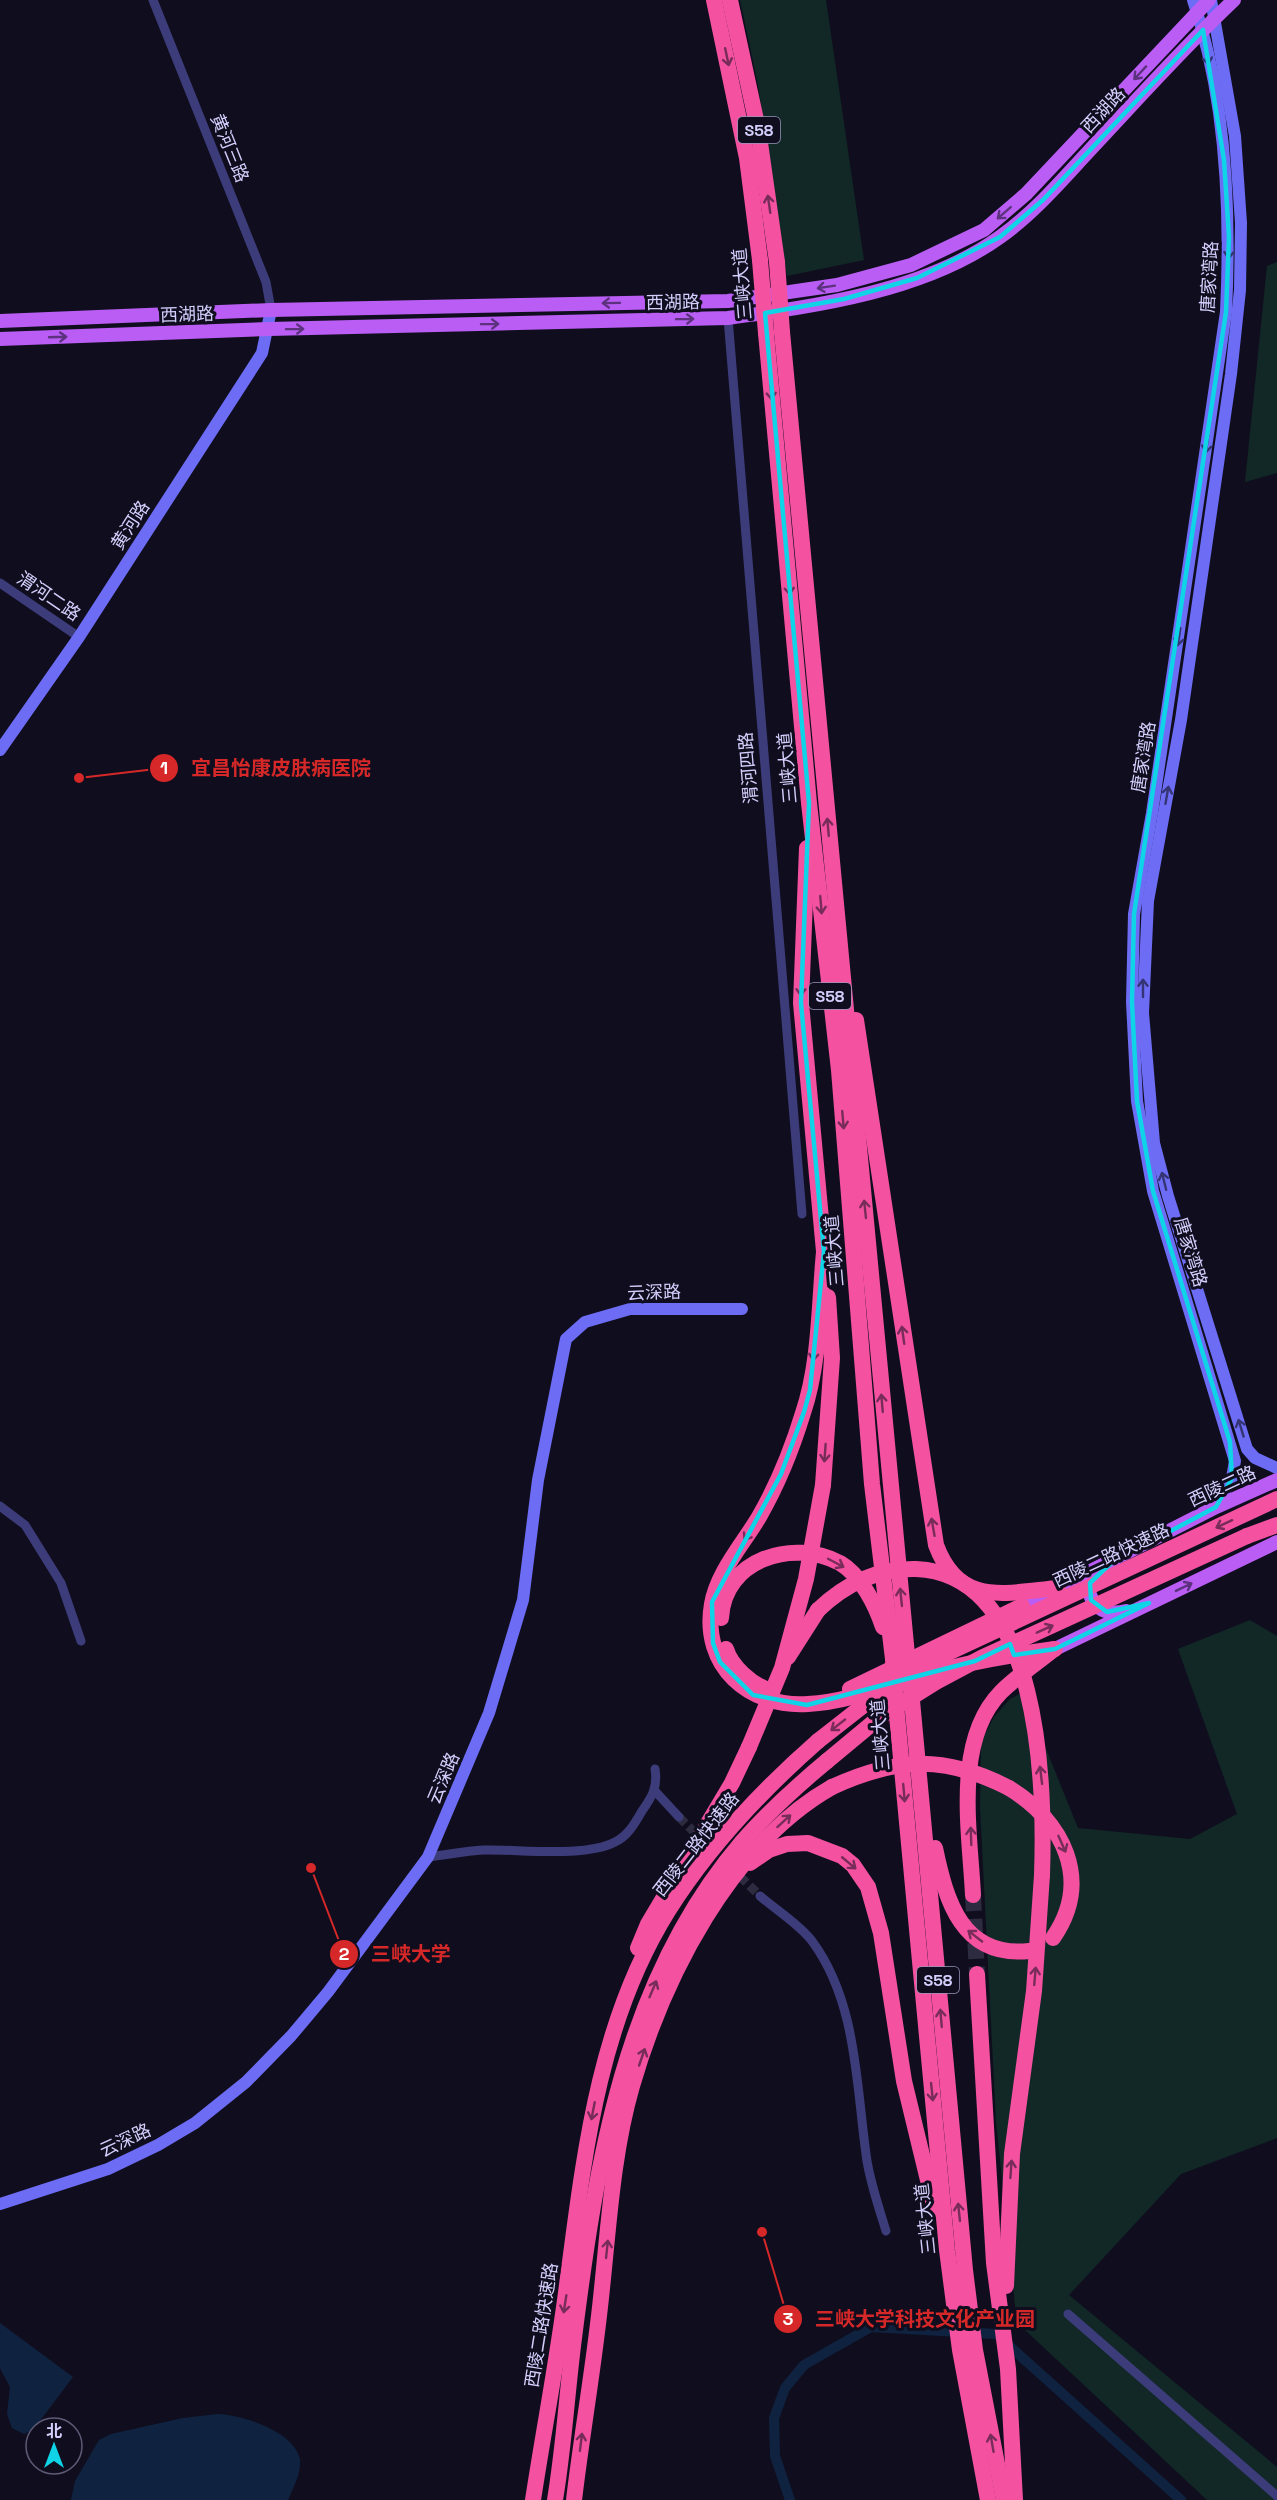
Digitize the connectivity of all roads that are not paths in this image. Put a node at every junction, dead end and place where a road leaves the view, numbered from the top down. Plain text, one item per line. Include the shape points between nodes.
1 (153, 0) edge
2 (714, 0) edge
3 (730, 0) edge
4 (1210, 0) edge
5 (1233, 0) edge
6 (1195, 6) edge
7 (1215, 17) junction
8 (1203, 30) junction
9 (271, 310) junction
10 (728, 318) junction
11 (0, 321) edge
12 (269, 329) junction
13 (774, 333) junction
14 (0, 339) edge
15 (0, 583) edge
16 (79, 637) junction
17 (0, 750) edge
18 (809, 803) junction
19 (835, 909) junction
20 (802, 1214) dead end
21 (824, 1252) junction
22 (742, 1309) dead end
23 (1277, 1468) edge
24 (1277, 1480) edge
25 (1277, 1499) edge
26 (0, 1506) edge
27 (1216, 1507) junction
28 (1277, 1525) edge
29 (1277, 1542) edge
30 (1112, 1562) junction
31 (1058, 1588) junction
32 (972, 1589) junction
33 (1149, 1604) junction
34 (1022, 1606) joint
35 (81, 1641) dead end
36 (1055, 1648) junction
37 (900, 1657) junction
38 (975, 1661) junction
39 (782, 1668) junction
40 (903, 1692) junction
41 (917, 1740) junction
42 (655, 1769) dead end
43 (655, 1791) junction
44 (679, 1817) tunnel mouth
45 (428, 1857) junction
46 (727, 1887) junction
47 (973, 1895) tunnel mouth
48 (760, 1896) tunnel mouth
49 (1053, 1938) dead end
50 (1029, 1951) dead end
51 (977, 1974) tunnel mouth
52 (632, 1987) junction
53 (0, 2204) edge
54 (886, 2231) dead end
55 (947, 2250) junction
56 (958, 2271) junction
57 (1068, 2314) dead end
58 (1004, 2332) junction
59 (968, 2350) junction
60 (1277, 2496) edge
61 (533, 2500) edge
62 (555, 2500) edge
63 (574, 2500) edge
64 (988, 2500) edge
65 (1004, 2500) edge
66 (1015, 2500) edge

1 - 9 street, 黄河三路 via 266,282
2 -> 13 highway, 三峡大道 / S58, bridge via 745,148
13 -> 3 highway, 三峡大道 / S58, bridge via 777,262 758,129
4 - 6 main road, 西湖路
4 - 7 main road, 唐家湾路
5 - 7 main road, 西湖路
6 - 8 main road, 唐家湾路
6 -> 9 main road, 西湖路 via 1026,194 984,230 911,266 837,285 728,301
7 - 8 main road, 西湖路
23 -> 7 main road, 唐家湾路 via 1247,1449 1168,1196 1154,1143 1143,1014 1148,901 1181,720 1240,290 1241,223 1235,136
8 - 10 main road, 西湖路 via 1043,200 1000,237 917,278 802,308
8 -> 27 main road, 唐家湾路 via 1224,159 1230,237 1226,312 1134,914 1132,1002 1136,1090 1153,1191 1234,1461 1232,1478
9 - 11 main road, 西湖路
9 - 12 main road, 黄河路
12 -> 10 main road, 西湖路
10 - 20 street, 渭河四路
14 -> 12 main road, 西湖路
12 - 16 main road, 黄河路 via 262,353
13 -> 18 highway, 三峡大道 / S58
19 -> 13 highway, 三峡大道 / S58
15 - 16 street, 渭河二路
16 - 17 main road, 黄河路
18 -> 21 highway via 801,1004
18 -> 37 highway, 三峡大道 / S58 via 839,1070 872,1484
32 -> 19 highway via 945,1567 936,1545 862,1056
37 -> 19 highway, 三峡大道 / S58
21 -> 38 highway via 810,1390 781,1474 712,1602 710,1624 720,1662 733,1680 753,1695 787,1703 825,1702
21 -> 39 highway, bridge via 832,1358 823,1485 806,1579
22 - 45 main road, 云深路 via 630,1309 585,1322 566,1339 538,1480 523,1600 489,1713
24 - 27 main road, 西陵二路
25 -> 52 highway, 西陵二路快速路, bridge via 919,1668 818,1741 741,1813 698,1869 668,1912
26 - 35 street via 25,1525 61,1583
27 - 30 main road, 西陵二路
38 -> 28 highway, 西陵二路快速路, bridge
33 -> 29 main road
30 - 31 main road, 西陵二路
30 - 33 main road via 1090,1582 1089,1592 1098,1608 1121,1612
31 - 32 highway via 1007,1593
31 - 34 main road, 西陵二路
32 - 39 highway, bridge via 946,1574 924,1569 890,1571 861,1579 818,1610
58 -> 32 highway, bridge via 1012,2154 1034,1991 1043,1790 1023,1683 1007,1636 993,1611
33 - 36 main road
34 -> 37 highway via 846,1691 814,1695 783,1694 759,1687 729,1659 721,1632 722,1606 739,1576 758,1560 788,1553 813,1553 842,1564 859,1582
36 - 38 highway
47 -> 36 highway via 969,1790 973,1740 983,1716 1001,1693
37 - 40 highway, 三峡大道 / S58, bridge
62 -> 38 highway, 西陵二路快速路, bridge via 601,2156 619,2084 674,1943 741,1843 772,1810 880,1717
39 - 52 highway, bridge via 732,1783 648,1924 634,1958
40 - 41 highway, 三峡大道 / S58
40 -> 55 highway, 三峡大道 / S58
50 -> 41 highway via 1012,1953 983,1943 964,1928 950,1904 934,1842
56 -> 41 highway, 三峡大道 / S58 via 952,2154
42 - 43 street
43 - 44 street
43 - 45 street via 624,1837 606,1845 552,1851 481,1850
45 - 53 main road, 云深路 via 291,2036 246,2082 195,2123 158,2145 108,2169
46 -> 49 highway, bridge via 769,1833 800,1806 832,1786 882,1767 916,1762 949,1765 1009,1788 1050,1821 1070,1869 1070,1898
46 -> 55 highway via 748,1864 787,1844 808,1843 829,1850 861,1874 877,1915 904,2081
63 -> 46 highway via 617,2157 632,2087 671,1980
48 - 54 street via 811,1940 830,1972 846,2016 867,2162
51 - 58 highway via 993,2251
52 -> 61 highway, 西陵二路快速路 via 612,2033 593,2109
55 - 56 highway, 三峡大道 / S58
56 - 59 highway, 三峡大道 / S58
57 - 60 street
58 - 66 highway
59 - 64 highway, 三峡大道 / S58
65 -> 59 highway, 三峡大道 / S58

